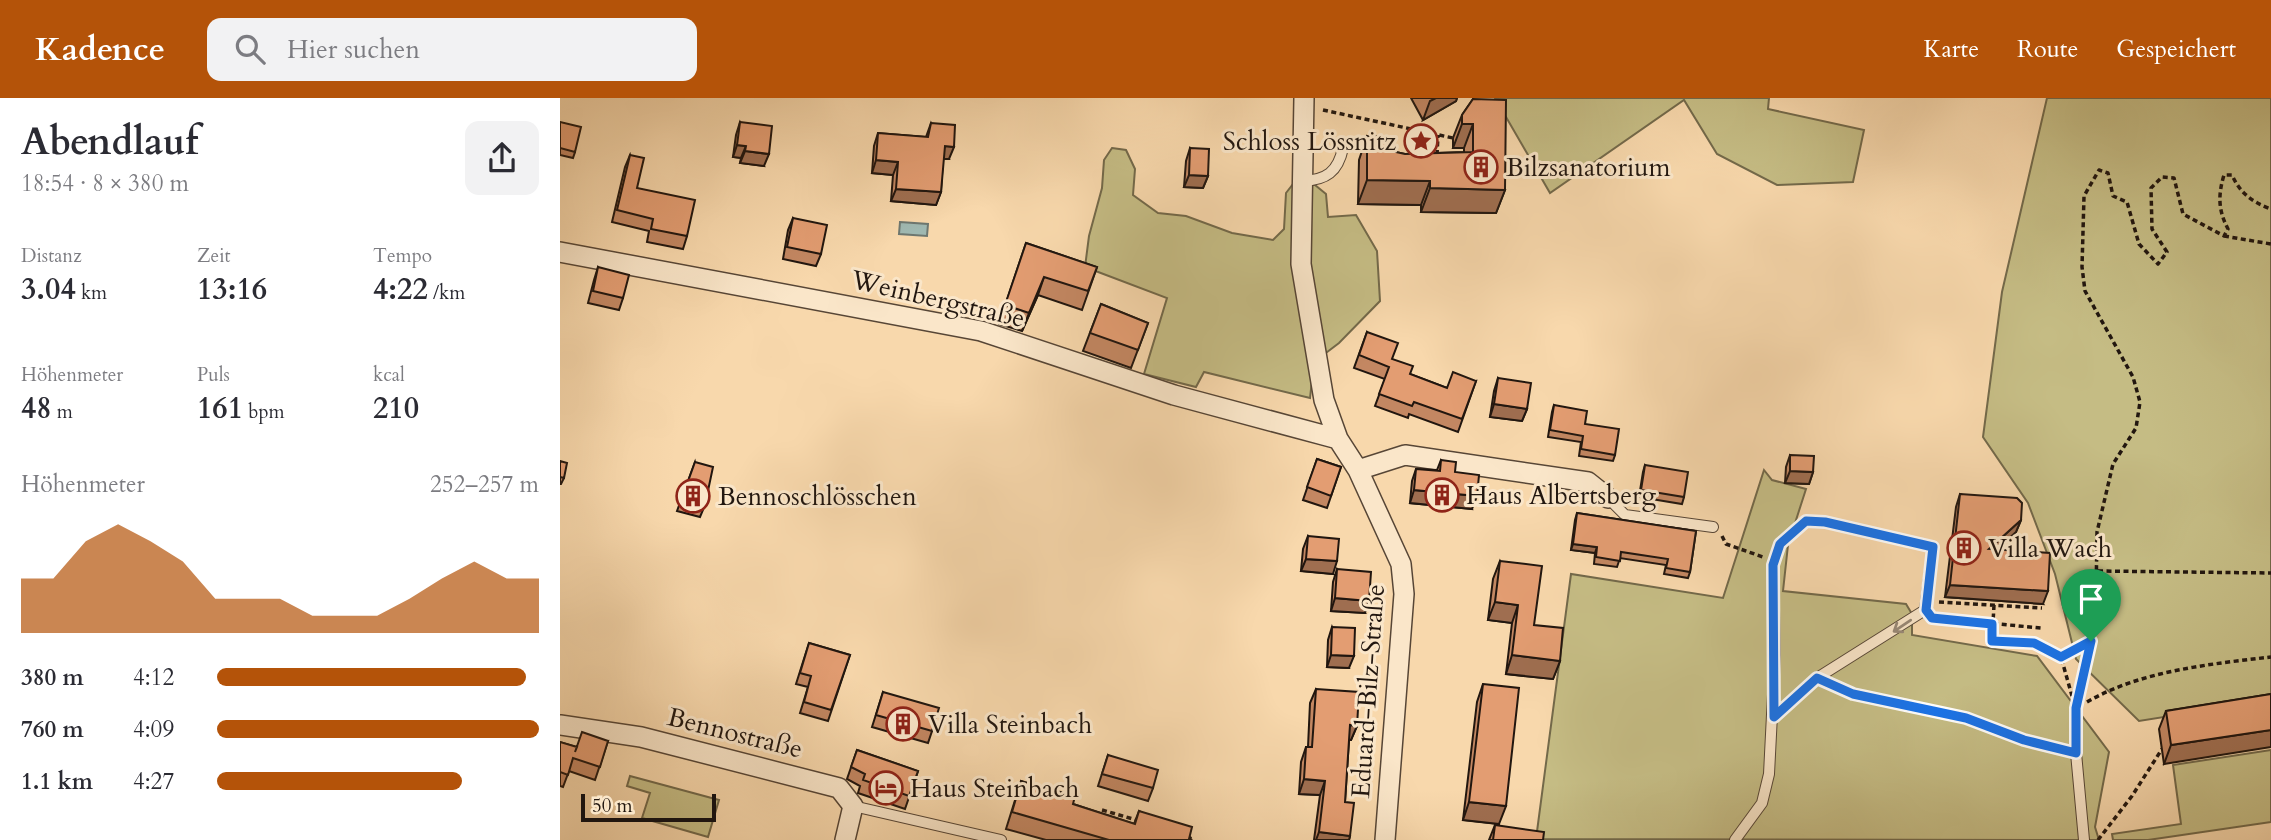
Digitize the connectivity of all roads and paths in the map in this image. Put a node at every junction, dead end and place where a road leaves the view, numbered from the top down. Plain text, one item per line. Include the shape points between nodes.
1 (1303, 104) edge
2 (1438, 135) junction
3 (1453, 138) dead end
4 (1343, 148) dead end
5 (1436, 167) edge
6 (1303, 181) junction
7 (2271, 209) edge
8 (2224, 236) junction
9 (2271, 244) edge
10 (560, 253) edge
11 (1338, 439) junction
12 (1358, 470) junction
13 (1608, 498) joint
14 (1713, 527) joint
15 (1773, 565) junction
16 (2098, 570) junction
17 (2271, 573) edge
18 (1929, 579) junction
19 (1994, 605) junction
20 (2042, 608) dead end
21 (1926, 610) junction
22 (1992, 624) junction
23 (2040, 628) dead end
24 (2091, 641) junction
25 (2271, 656) edge
26 (2061, 657) junction
27 (1817, 678) junction
28 (2076, 708) junction
29 (1774, 717) junction
30 (560, 725) edge
31 (2162, 749) dead end
32 (2076, 753) junction
33 (853, 806) junction
34 (1102, 810) edge
35 (1130, 818) junction
36 (1143, 822) edge
37 (1126, 829) edge
38 (1181, 834) edge
39 (845, 840) edge
40 (1001, 840) edge
41 (1193, 840) edge
42 (1385, 840) edge
43 (1735, 840) edge
44 (2084, 840) edge
45 (2098, 840) edge

1 - 2 path
1 - 6 street, Eduard-Bilz-Straße
2 - 3 path
2 - 5 path
4 - 6 lane via 1329,174 1321,180
6 - 11 street, Eduard-Bilz-Straße via 1301,264 1324,400
7 - 8 path via 2239,190 2232,175 2224,174 2219,191 2220,213 2228,229
8 - 9 path
8 - 16 path via 2183,214 2174,178 2162,177 2151,188 2152,229 2167,251 2158,264 2139,244 2127,202 2113,196 2108,173 2099,170 2084,196 2085,291 2133,377 2140,402 2136,428 2113,464 2097,532
10 - 11 street, Weinbergstraße via 981,331 1174,395
11 - 12 street, Eduard-Bilz-Straße
12 - 13 street via 1405,455 1588,482
12 - 42 street, Eduard-Bilz-Straße via 1401,564 1404,594
13 - 14 lane via 1625,515
14 - 15 path via 1726,544 1757,552
15 - 18 lane via 1780,544 1806,521 1825,522 1933,547
15 - 29 lane
16 - 17 path
16 - 24 path
18 - 19 path via 1941,580 1938,602
18 - 21 lane
19 - 20 path
19 - 22 path
21 - 22 path via 1932,618
21 -> 27 lane
22 - 23 path
22 - 26 path via 1992,641 2034,643
24 - 26 path
24 - 28 path
25 - 28 path via 2114,686
26 - 28 path
27 - 29 lane
27 - 32 path via 1853,694 1966,718
28 - 32 lane
29 - 43 lane via 1762,803
30 - 33 street, Bennostraße via 641,737 839,788
31 - 45 path
32 - 44 lane
33 - 39 street
33 - 40 lane
34 - 35 path
35 - 36 path
35 - 37 path
38 - 41 path

